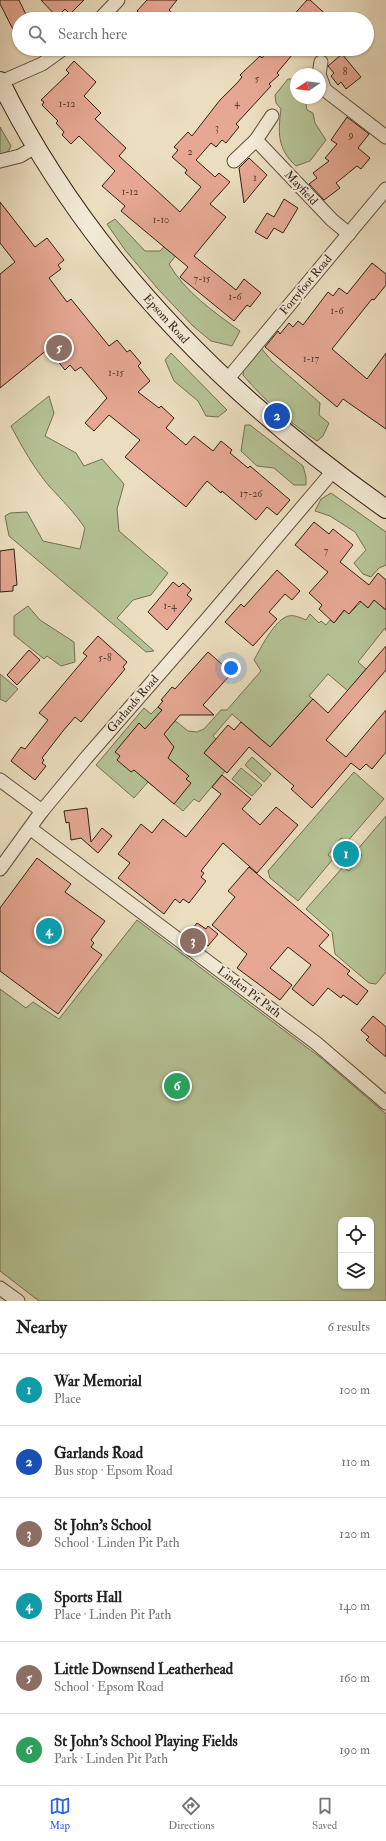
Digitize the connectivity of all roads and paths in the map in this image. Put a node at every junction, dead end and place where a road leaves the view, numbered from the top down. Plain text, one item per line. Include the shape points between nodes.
1 (118, 0) edge
2 (107, 12) edge
3 (53, 56) edge
4 (0, 82) edge
5 (326, 91) edge
6 (272, 116) dead end
7 (386, 137) edge
8 (256, 140) junction
9 (35, 147) junction
10 (0, 161) edge
11 (234, 161) dead end
12 (386, 189) edge
13 (349, 234) junction
14 (226, 380) junction
15 (333, 471) junction
16 (386, 509) edge
17 (0, 780) edge
18 (42, 811) junction
19 (31, 828) junction
20 (0, 869) edge
21 (386, 1103) edge
22 (0, 1288) edge
23 (18, 1301) edge

1 - 2 street
3 - 4 street via 42,64
4 - 9 main road, Epsom Road
5 - 7 street
6 - 8 street
8 - 11 street
8 - 13 street, Mayfield via 332,220
9 - 10 street via 20,156
9 - 14 main road, Epsom Road via 62,189 112,256 174,328
12 - 13 street, Fortyfoot Road
13 - 14 street, Fortyfoot Road
14 - 15 main road, Epsom Road
15 - 16 main road, Epsom Road
15 - 18 street, Garlands Road
17 - 18 street
18 - 19 street, Garlands Road
19 - 20 street, Garlands Road
19 - 21 street, Linden Pit Path via 316,1042
22 - 23 street

